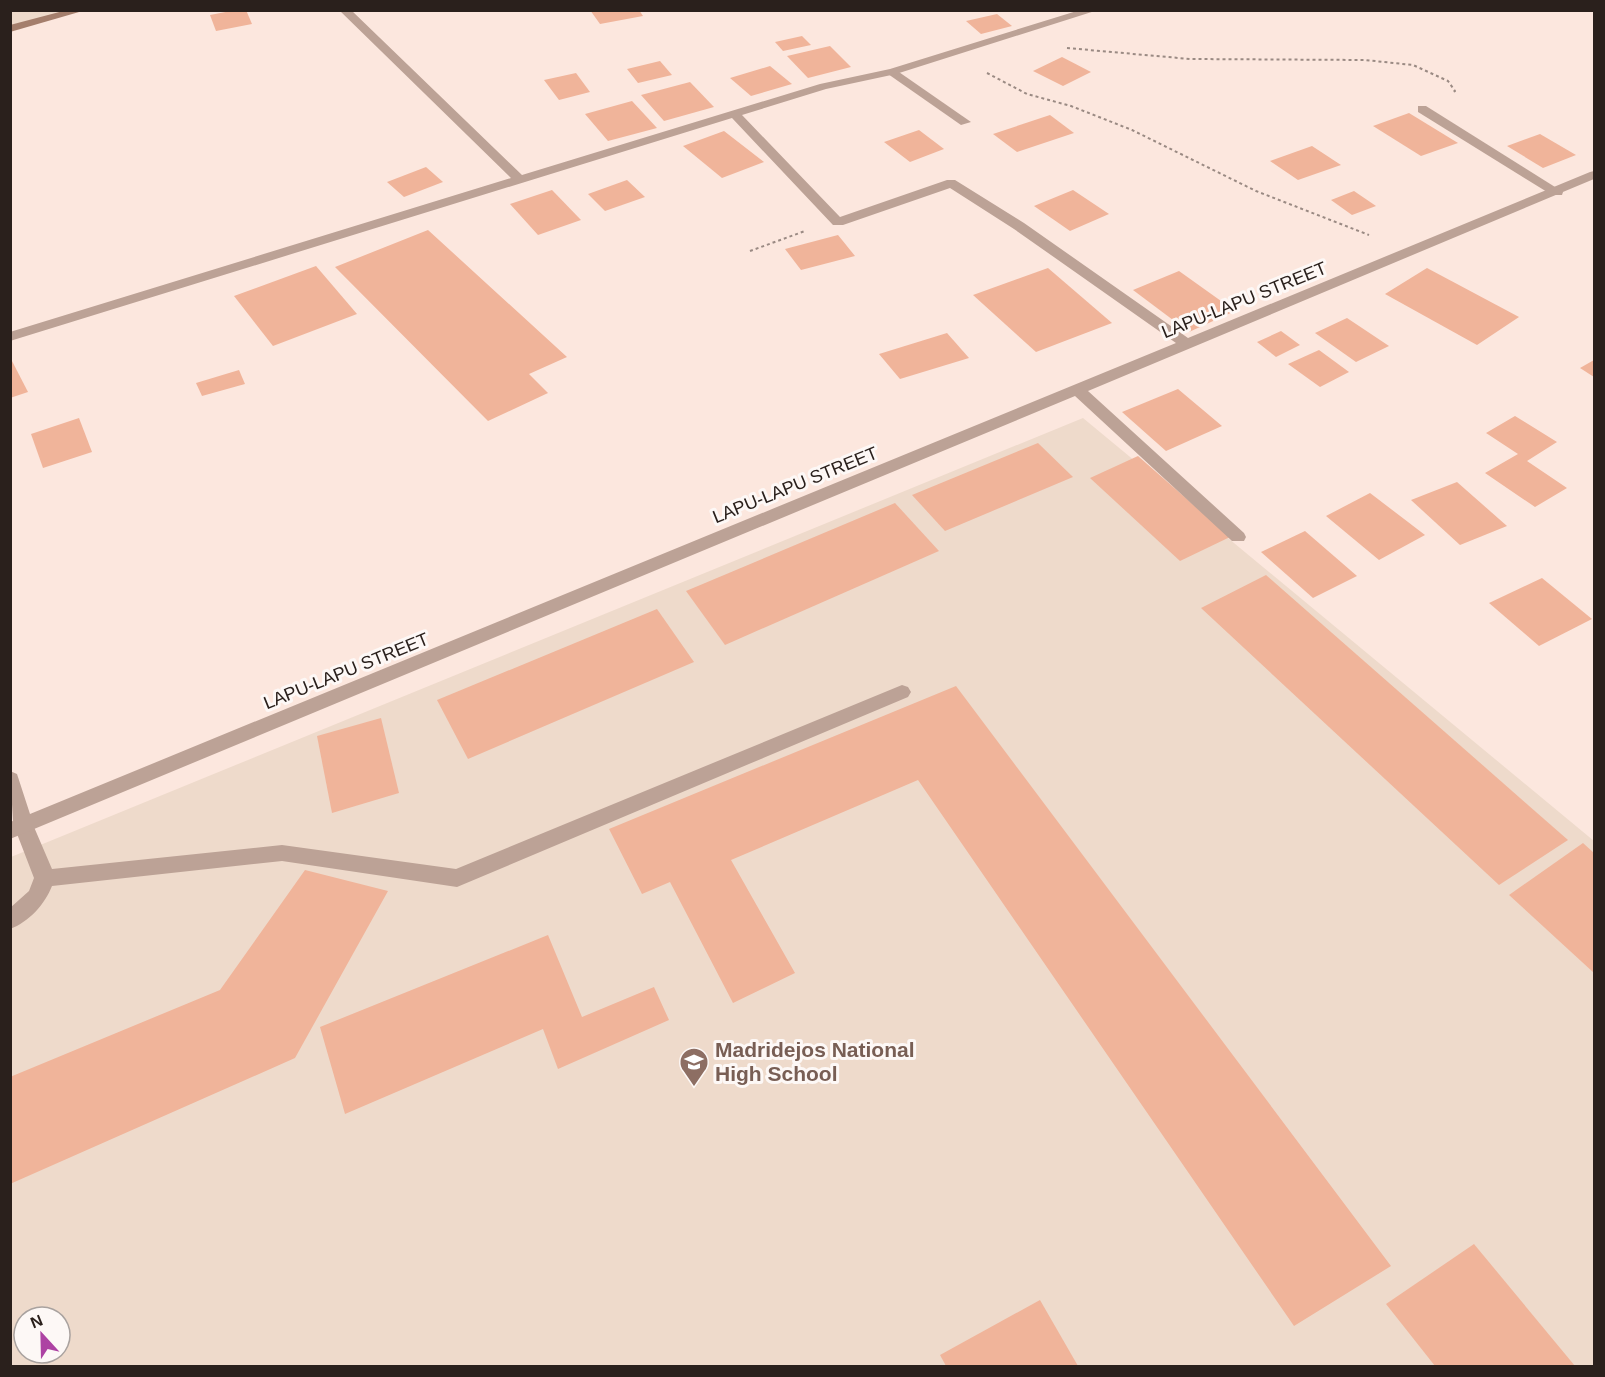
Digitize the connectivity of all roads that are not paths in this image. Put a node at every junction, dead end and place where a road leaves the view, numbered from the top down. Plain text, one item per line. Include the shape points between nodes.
1 (81, 10) edge
2 (344, 10) edge
3 (1093, 10) edge
4 (10, 29) edge
5 (892, 72) junction
6 (1422, 109) road end
7 (734, 114) junction
8 (965, 122) dead end
9 (520, 180) junction
10 (1590, 181) edge
11 (1557, 192) junction
12 (10, 337) edge
13 (1187, 344) junction
14 (1077, 390) junction
15 (1238, 537) dead end
16 (902, 692) dead end
17 (10, 779) edge
18 (17, 828) edge
19 (45, 878) junction
20 (10, 920) edge

1 - 4 main road
2 - 9 street
3 - 5 street
5 - 7 street via 824,86
5 - 8 street
6 - 11 street
7 - 9 street
7 - 13 street via 838,222 951,183
9 - 12 street
10 - 11 street, LAPU-LAPU STREET
11 - 13 street, LAPU-LAPU STREET
13 - 14 street, LAPU-LAPU STREET
14 - 15 street
14 - 18 street, LAPU-LAPU STREET
16 - 19 street via 457,878 282,853
17 - 18 street
18 - 19 street
19 - 20 street via 32,904

